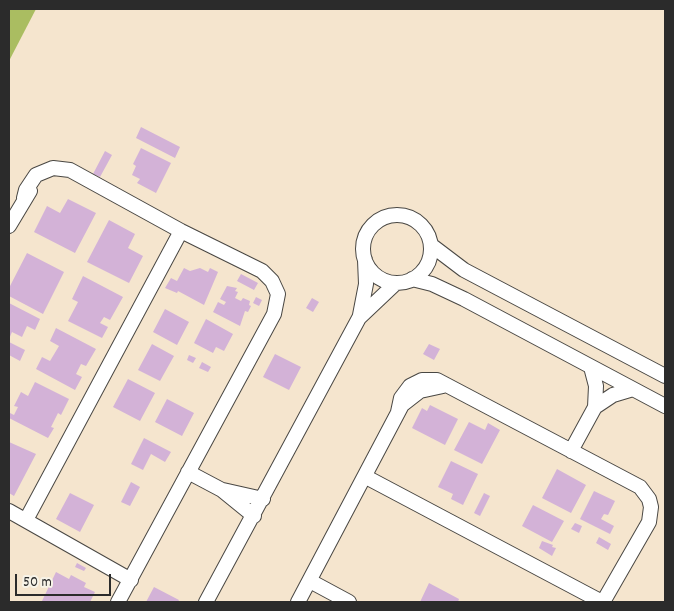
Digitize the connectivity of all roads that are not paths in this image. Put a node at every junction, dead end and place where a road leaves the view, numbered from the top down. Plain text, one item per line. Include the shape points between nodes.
1 (9, 226) edge
2 (181, 230) junction
3 (431, 245) junction
4 (365, 260) junction
5 (412, 280) junction
6 (396, 283) junction
7 (359, 318) junction
8 (591, 367) junction
9 (665, 376) edge
10 (633, 389) junction
11 (665, 406) edge
12 (596, 407) junction
13 (571, 451) junction
14 (188, 472) junction
15 (366, 477) junction
16 (222, 490) junction
17 (263, 499) junction
18 (9, 511) edge
19 (254, 516) junction
20 (26, 520) junction
21 (131, 580) junction
22 (310, 581) junction
23 (118, 602) edge
24 (206, 602) edge
25 (298, 602) edge
26 (349, 602) edge
27 (602, 602) edge

1 - 2 street via 24,198 36,186 52,177 78,174
2 - 14 street via 250,267 267,291 270,306 269,322
2 - 20 street
3 - 4 street via 422,226 415,220 405,216 385,217 376,223 364,240
3 - 5 street via 427,265
3 - 9 street via 459,267
4 - 6 street via 377,276
4 - 7 street via 366,290
5 - 6 street
5 - 8 street via 440,288
6 - 7 street
7 - 17 street
8 - 10 street
8 - 12 street via 596,386
10 - 11 street
10 - 12 street via 613,395
12 - 13 street
13 - 15 street via 449,386 434,387 420,391 398,412
13 - 27 street via 626,481 640,499 644,514 644,529
14 - 16 street
14 - 21 street
15 - 22 street
15 - 27 street
16 - 17 street
16 - 19 street
17 - 19 street
18 - 20 street
19 - 24 street
20 - 21 street
21 - 23 street
22 - 25 street
22 - 26 street

